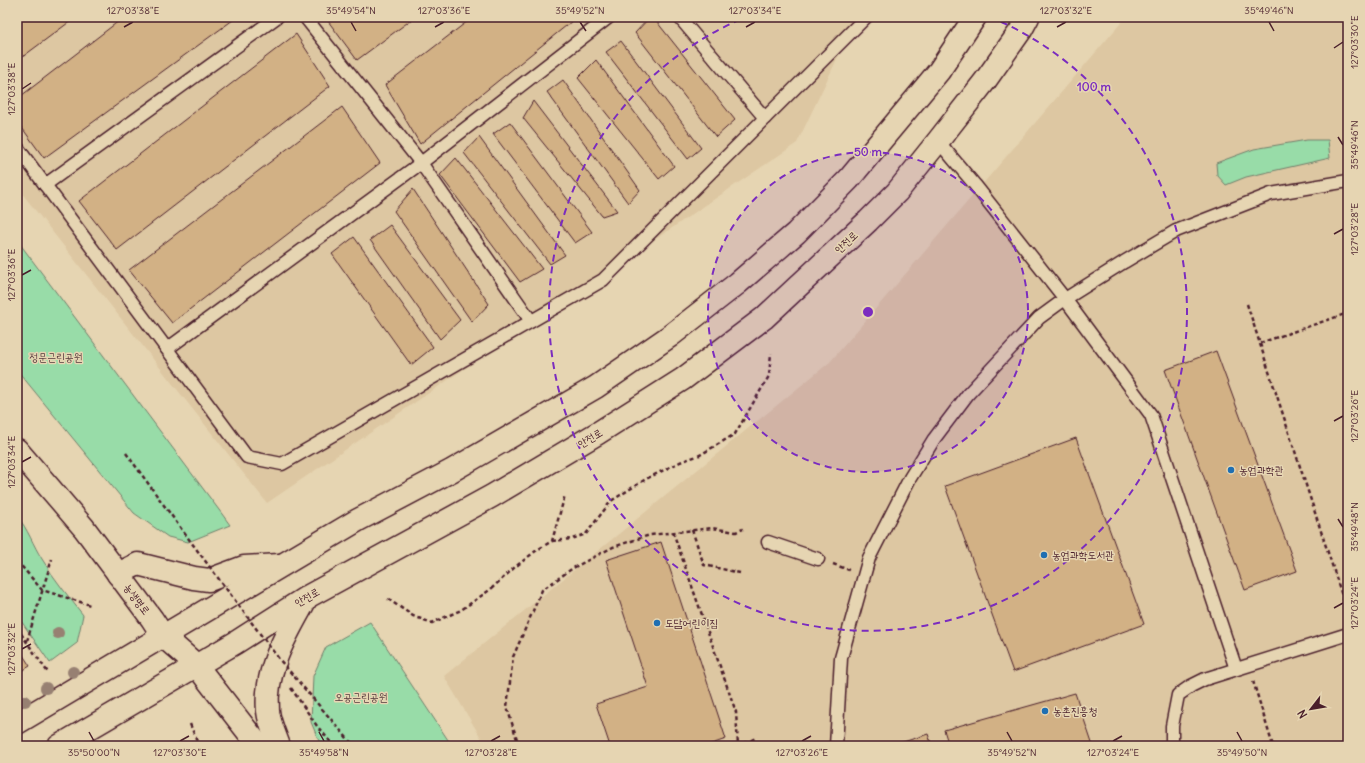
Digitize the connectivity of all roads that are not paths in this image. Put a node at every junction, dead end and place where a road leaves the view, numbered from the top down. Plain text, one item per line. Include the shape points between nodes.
1 (277, 17) edge
2 (305, 17) edge
3 (609, 17) edge
4 (680, 17) edge
5 (866, 17) edge
6 (975, 17) edge
7 (1028, 17) edge
8 (765, 118) junction
9 (938, 141) junction
10 (17, 147) edge
11 (421, 163) junction
12 (1348, 181) edge
13 (45, 185) junction
14 (1065, 299) junction
15 (531, 321) junction
16 (167, 349) junction
17 (17, 450) edge
18 (768, 542) dead end
19 (823, 561) road end
20 (283, 565) junction
21 (118, 574) junction
22 (307, 597) junction
23 (1348, 634) edge
24 (163, 636) junction
25 (196, 666) junction
26 (1236, 669) junction
27 (17, 723) edge
28 (58, 746) edge
29 (259, 746) edge
30 (279, 746) edge
31 (836, 746) edge
32 (1172, 746) edge

1 - 13 lane
2 - 11 lane
3 - 11 lane
4 - 8 lane
5 - 8 lane
6 - 20 street via 939,71 849,179 796,233 738,283 670,336 596,387 451,471 358,520
7 - 9 street, 안전로
8 - 15 lane via 603,280
9 - 14 lane
9 - 22 street, 안전로 via 897,192 868,221 764,318 683,379 598,434 492,496
10 - 13 lane
11 - 15 lane
11 - 16 lane
12 - 14 lane via 1271,194 1176,231
13 - 16 lane
14 - 26 lane via 1151,415
14 - 31 lane via 1039,318 968,394 934,439 882,531 869,558 841,658
15 - 16 lane via 282,464 247,457
17 - 21 street, 농생명로 via 84,528
18 - 19 lane
20 - 21 street via 244,567 209,580 138,564
20 - 24 street
21 - 24 street, 농생명로
22 - 25 street, 안전로
22 - 30 street via 282,642 269,682 268,711
23 - 26 lane
24 - 25 street, 농생명로
24 - 27 street
25 - 28 street, 안전로
25 - 29 street, 농생명로
26 - 32 lane via 1198,682 1178,695 1172,726

